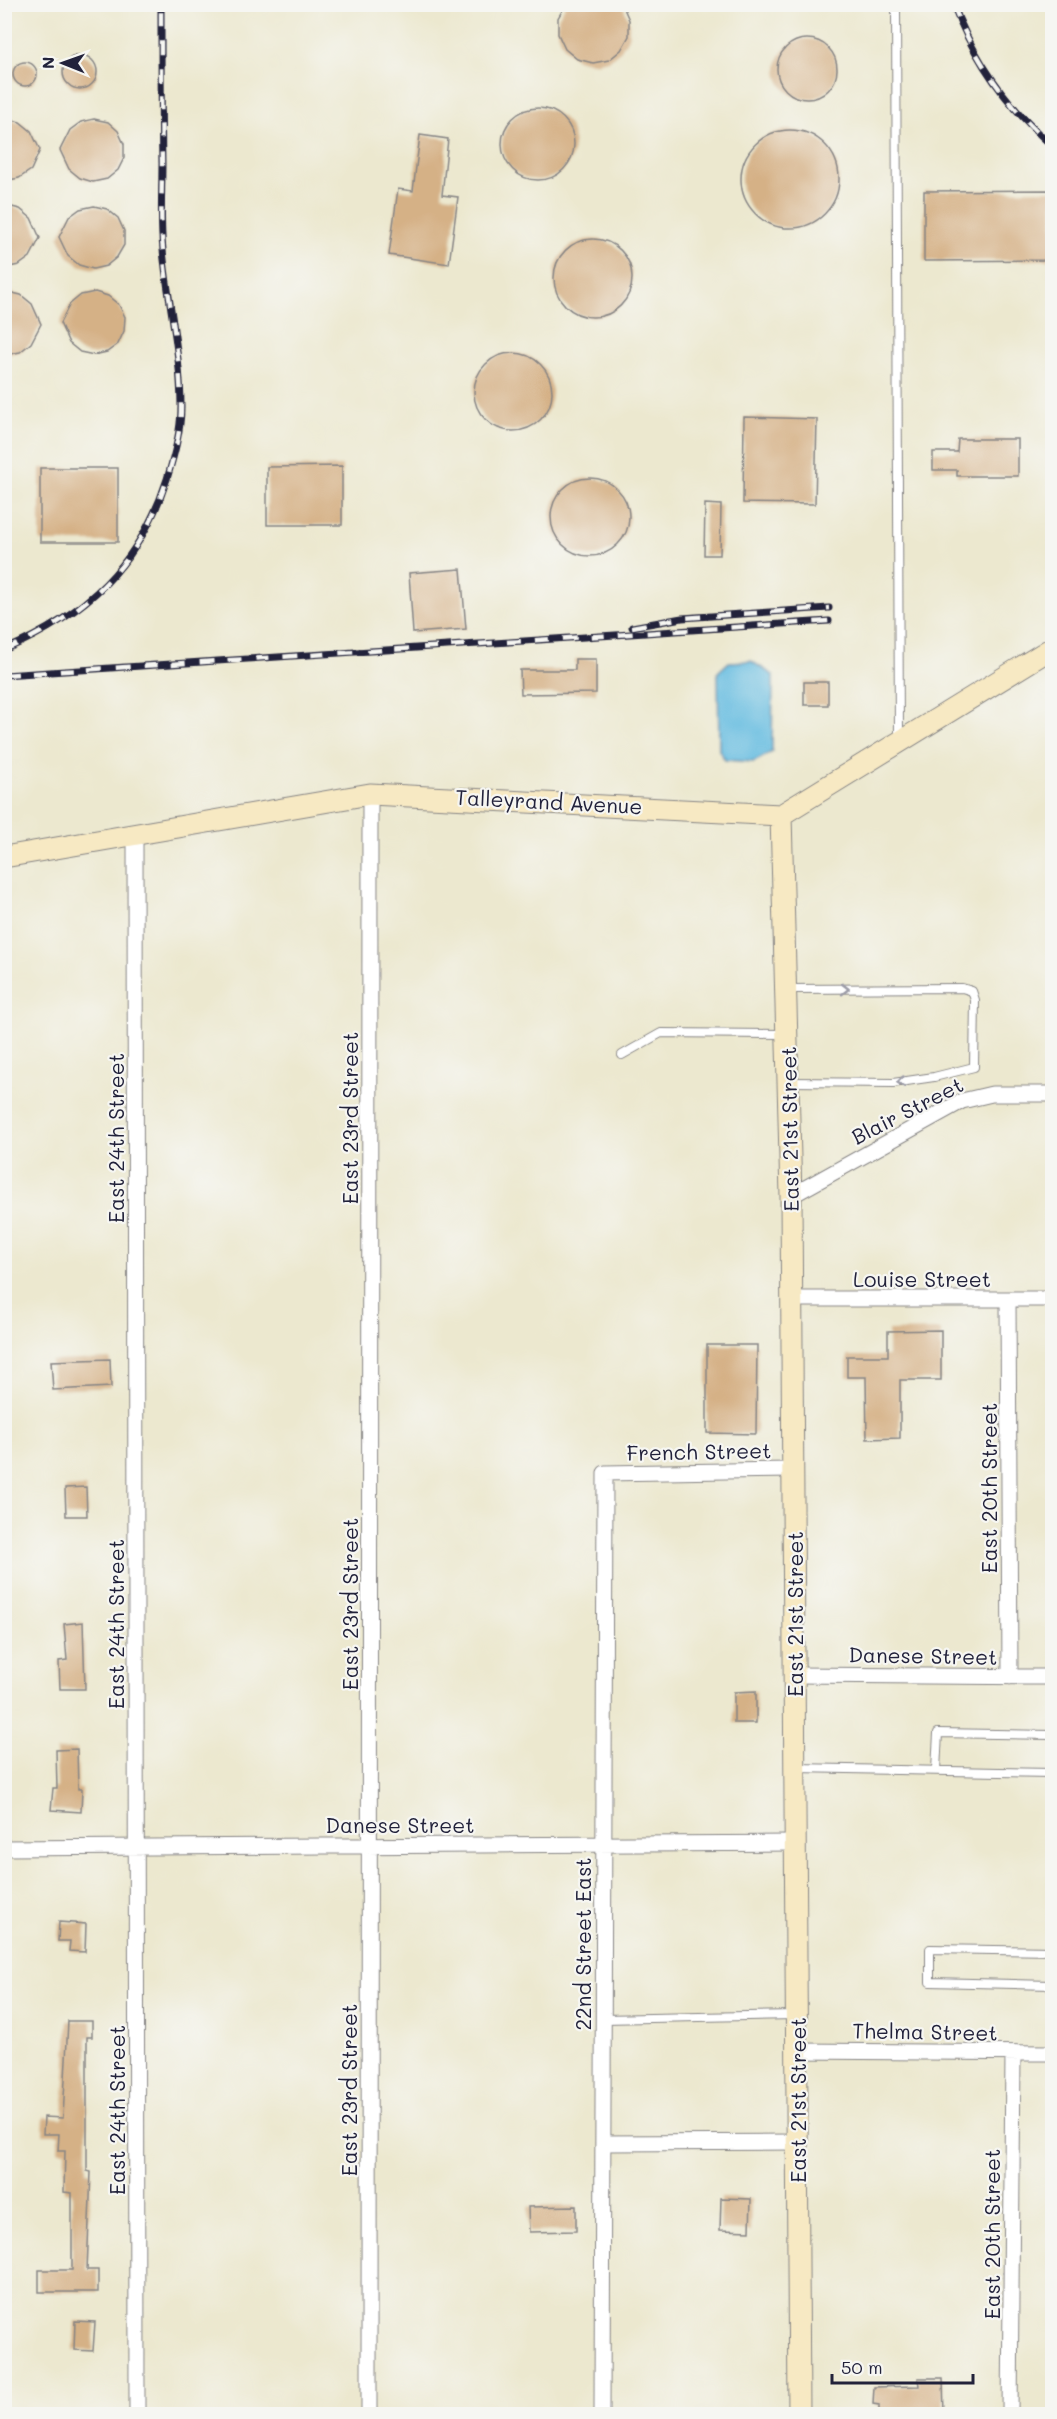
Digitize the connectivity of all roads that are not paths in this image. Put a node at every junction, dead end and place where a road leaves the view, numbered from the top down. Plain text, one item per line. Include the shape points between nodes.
1 (896, 4) edge
2 (1053, 648) edge
3 (898, 742) junction
4 (370, 794) junction
5 (781, 814) junction
6 (135, 833) junction
7 (4, 857) edge
8 (786, 989) junction
9 (788, 1034) junction
10 (622, 1055) dead end
11 (789, 1082) junction
12 (1053, 1094) edge
13 (791, 1196) junction
14 (791, 1299) junction
15 (1008, 1299) junction
16 (1053, 1299) edge
17 (793, 1470) junction
18 (605, 1473) joint
19 (794, 1675) junction
20 (1010, 1677) junction
21 (1053, 1677) edge
22 (1053, 1735) edge
23 (795, 1768) junction
24 (936, 1770) junction
25 (1053, 1773) edge
26 (795, 1843) junction
27 (603, 1844) junction
28 (370, 1845) junction
29 (136, 1846) junction
30 (4, 1848) edge
31 (1053, 1951) edge
32 (1053, 1984) edge
33 (796, 2015) junction
34 (603, 2019) junction
35 (797, 2051) junction
36 (1013, 2053) junction
37 (1053, 2054) edge
38 (796, 2142) junction
39 (603, 2144) junction
40 (137, 2415) edge
41 (369, 2415) edge
42 (602, 2415) edge
43 (799, 2415) edge
44 (1010, 2415) edge

1 - 3 lane
2 - 3 main road
3 - 5 main road
4 - 5 main road, Talleyrand Avenue
4 - 6 main road, Talleyrand Avenue
4 - 28 street, East 23rd Street
5 - 8 main road, East 21st Street
6 - 7 main road, Talleyrand Avenue
6 - 29 street, East 24th Street
8 - 9 main road, East 21st Street
8 -> 11 lane via 962,988 972,991 975,999 974,1067 893,1083
9 - 10 lane via 661,1033
9 - 11 main road, East 21st Street
11 - 13 main road, East 21st Street
12 - 13 street, Blair Street via 992,1094 962,1101
13 - 14 main road, East 21st Street
14 - 15 street, Louise Street
14 - 17 main road, East 21st Street
15 - 16 street, Louise Street
15 - 20 street, East 20th Street
17 - 18 street, French Street
17 - 19 main road, East 21st Street
18 - 27 street, 22nd Street East
19 - 20 street, Danese Street
19 - 23 main road, East 21st Street
20 - 21 street, Danese Street
22 - 24 lane via 938,1733
23 - 24 lane
23 - 26 main road, East 21st Street
24 - 25 lane
26 - 27 street, Danese Street
26 - 33 main road, East 21st Street
27 - 28 street, Danese Street
27 - 34 street, 22nd Street East
28 - 29 street, Danese Street
28 - 41 street, East 23rd Street
29 - 30 street, Danese Street
29 - 40 street, East 24th Street
31 - 32 lane via 930,1950 930,1982
33 - 34 lane
33 - 35 main road, East 21st Street
34 - 39 street, 22nd Street East
35 - 36 street, Thelma Street
35 - 38 main road, East 21st Street
36 - 37 street, Thelma Street
36 - 44 street, East 20th Street
38 - 39 street
38 - 43 main road, East 21st Street
39 - 42 street, 22nd Street East

